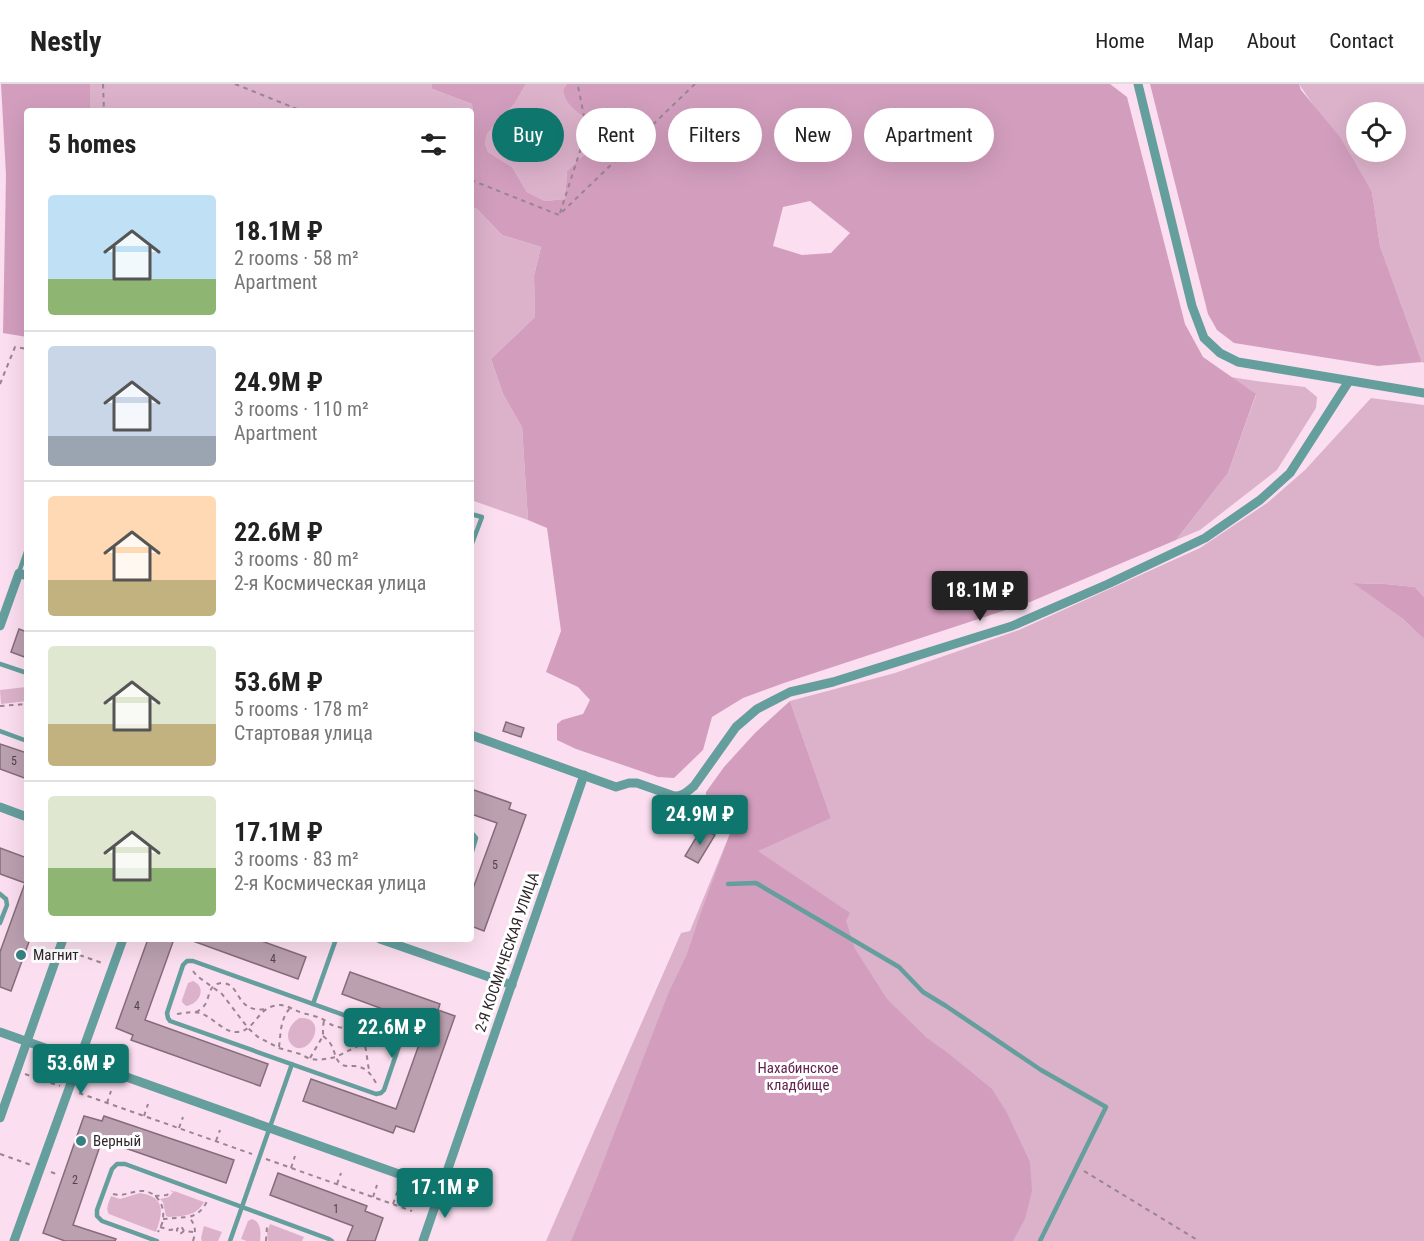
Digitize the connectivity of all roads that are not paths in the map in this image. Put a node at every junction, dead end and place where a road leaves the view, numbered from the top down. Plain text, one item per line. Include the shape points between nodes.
1 (1138, 84) edge
2 (1349, 381) junction
3 (1424, 393) edge
4 (474, 514) edge
5 (474, 538) edge
6 (23, 574) edge
7 (0, 626) edge
8 (0, 664) edge
9 (24, 672) edge
10 (0, 731) edge
11 (474, 736) edge
12 (24, 740) edge
13 (584, 775) junction
14 (0, 807) edge
15 (24, 816) edge
16 (728, 884) dead end
17 (0, 894) edge
18 (0, 923) edge
19 (122, 942) edge
20 (335, 942) edge
21 (389, 942) edge
22 (62, 943) edge
23 (512, 985) junction
24 (313, 1004) junction
25 (0, 1032) edge
26 (27, 1041) junction
27 (80, 1060) junction
28 (292, 1064) junction
29 (0, 1118) edge
30 (269, 1128) junction
31 (441, 1189) junction
32 (242, 1207) junction
33 (14, 1241) edge
34 (156, 1241) edge
35 (230, 1241) edge
36 (332, 1241) edge
37 (423, 1241) edge
38 (1040, 1241) edge

1 - 2 street via 1192,306 1204,338 1220,353 1238,362
2 - 3 street
2 - 13 street via 1290,473 1260,500 1205,538 1012,626 790,692 757,709 736,728 694,786 680,796 637,783 616,787
4 - 5 lane via 482,517
6 - 7 street
8 - 9 lane
10 - 12 lane
11 - 13 street
13 - 23 street, 2-Я КОСМИЧЕСКАЯ УЛИЦА
14 - 15 street
16 - 38 lane via 756,883 858,943 898,967 922,992 1041,1070 1106,1107
17 - 18 lane via 7,904
19 - 27 street
20 - 24 lane
21 - 23 street
22 - 26 street
23 - 31 street, 2-Я КОСМИЧЕСКАЯ УЛИЦА
24 - 28 lane via 400,1037 384,1090 376,1094
24 - 28 lane via 193,961 183,965 167,1013 170,1021
25 - 26 street
26 - 27 street
26 - 29 street
27 - 30 street
27 - 33 street
28 - 30 lane
30 - 31 street
30 - 32 lane
31 - 37 street, 2-Я КОСМИЧЕСКАЯ УЛИЦА
32 - 34 lane via 117,1164 97,1216
32 - 35 lane
32 - 36 lane

